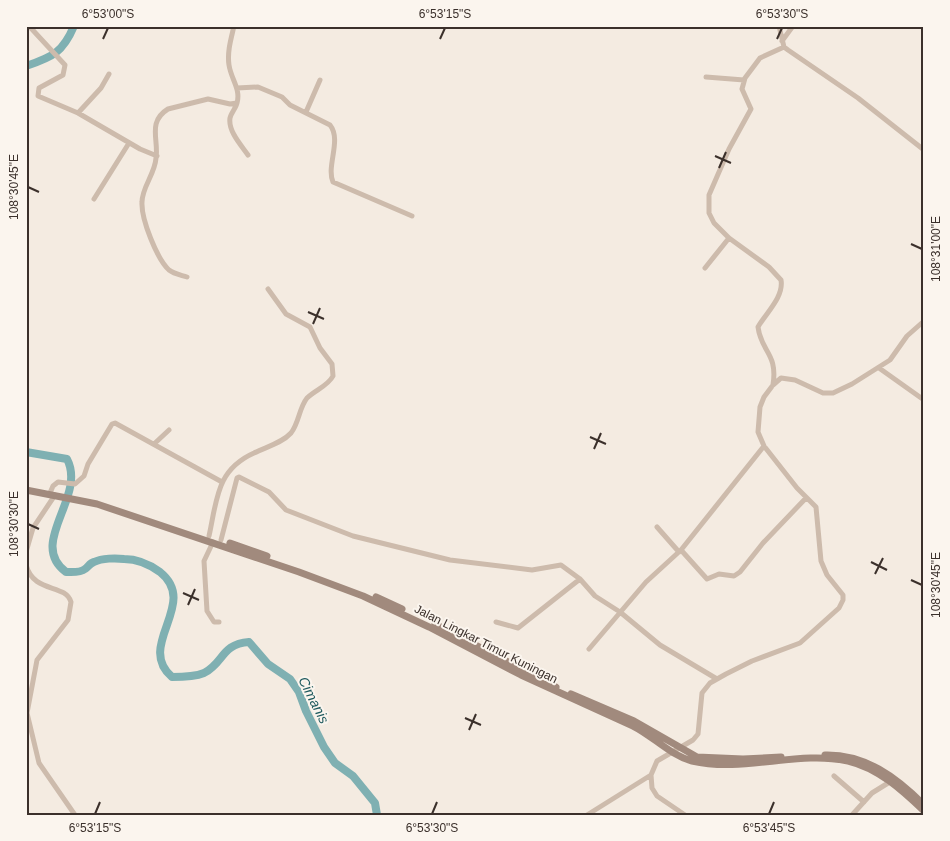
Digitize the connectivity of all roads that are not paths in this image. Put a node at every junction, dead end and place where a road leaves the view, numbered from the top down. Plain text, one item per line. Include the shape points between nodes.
1 (29, 26) edge
2 (234, 26) edge
3 (779, 26) edge
4 (793, 26) edge
5 (783, 44) junction
6 (109, 74) dead end
7 (706, 77) dead end
8 (320, 80) dead end
9 (744, 80) junction
10 (237, 88) junction
11 (237, 103) junction
12 (306, 112) junction
13 (78, 113) junction
14 (129, 143) junction
15 (924, 150) edge
16 (248, 155) dead end
17 (157, 156) junction
18 (94, 200) dead end
19 (412, 216) dead end
20 (729, 238) junction
21 (706, 268) dead end
22 (187, 277) dead end
23 (268, 289) dead end
24 (924, 320) edge
25 (879, 368) junction
26 (773, 385) junction
27 (924, 400) edge
28 (169, 430) dead end
29 (154, 444) junction
30 (764, 446) junction
31 (222, 482) junction
32 (26, 488) edge
33 (55, 493) junction
34 (806, 498) junction
35 (657, 527) dead end
36 (211, 539) junction
37 (221, 540) junction
38 (680, 551) junction
39 (26, 552) edge
40 (26, 565) edge
41 (580, 578) junction
42 (620, 612) junction
43 (219, 622) dead end
44 (496, 622) dead end
45 (589, 650) dead end
46 (717, 680) junction
47 (676, 750) junction
48 (651, 775) junction
49 (834, 776) dead end
50 (893, 780) junction
51 (864, 802) junction
52 (924, 805) edge
53 (924, 811) edge
54 (75, 815) edge
55 (587, 815) edge
56 (686, 815) edge
57 (852, 815) edge

1 - 13 street via 65,65 63,75 39,88 38,96
2 - 10 street via 229,63
3 - 5 street
4 - 5 street
5 - 9 street via 764,55
5 - 15 street
6 - 13 street
7 - 9 street
8 - 12 street
9 - 20 street via 742,89 751,109 709,195 712,220
10 - 11 street
10 - 12 street via 258,87
11 - 16 street via 230,116 231,124 234,135
11 - 17 street via 208,99 165,111 154,129
12 - 19 street via 332,127 332,182
13 - 14 street
14 - 17 street
14 - 18 street
17 - 22 street via 142,201 143,218 167,268
20 - 21 street
20 - 26 street via 781,280 775,301 758,327 763,344 773,359
23 - 31 street via 286,314 310,327 332,364 333,376 308,397 290,434 239,461 230,468
24 - 25 street via 907,336 893,357
25 - 26 street via 831,393 781,378
25 - 27 street
26 - 30 street via 764,397 758,419 758,432
28 - 29 street
29 - 31 street
29 - 33 street via 112,424 84,476 75,484 56,484
30 - 34 street
30 - 38 street
31 - 36 street
32 - 33 main road, Jalan Lingkar Timur Kuningan
33 - 36 main road, Jalan Lingkar Timur Kuningan
33 - 39 street via 33,528
34 - 38 street via 734,576 719,574 707,578
34 - 46 street via 816,508 821,561 829,580 843,595 842,604 800,643 752,661
35 - 38 street
36 - 37 main road, Jalan Lingkar Timur Kuningan
36 - 43 street via 204,561 207,611 214,622
36 - 47 main road, Jalan Lingkar Timur Kuningan via 371,600 521,675 641,730
37 - 41 street via 236,478 240,477 269,492 286,510 353,536 450,560 532,570 561,566
37 - 47 main road, Jalan Lingkar Timur Kuningan via 387,602 564,691 634,721
38 - 42 street via 646,582
40 - 54 street via 36,582 65,594 71,602 68,620 37,660 27,713 39,763
41 - 42 street via 595,596
41 - 44 street via 518,628
42 - 45 street
42 - 46 street via 660,645
46 - 47 street via 702,694 698,734
47 - 48 street via 657,761
47 - 50 main road, Jalan Lingkar Timur Kuningan via 691,760 726,765 848,761
48 - 55 street
48 - 56 street via 652,788 657,796
49 - 51 street
50 - 51 street
50 - 52 main road, Jalan Lingkar Timur Kuningan
50 - 53 main road, Jalan Lingkar Timur Kuningan
51 - 57 street

